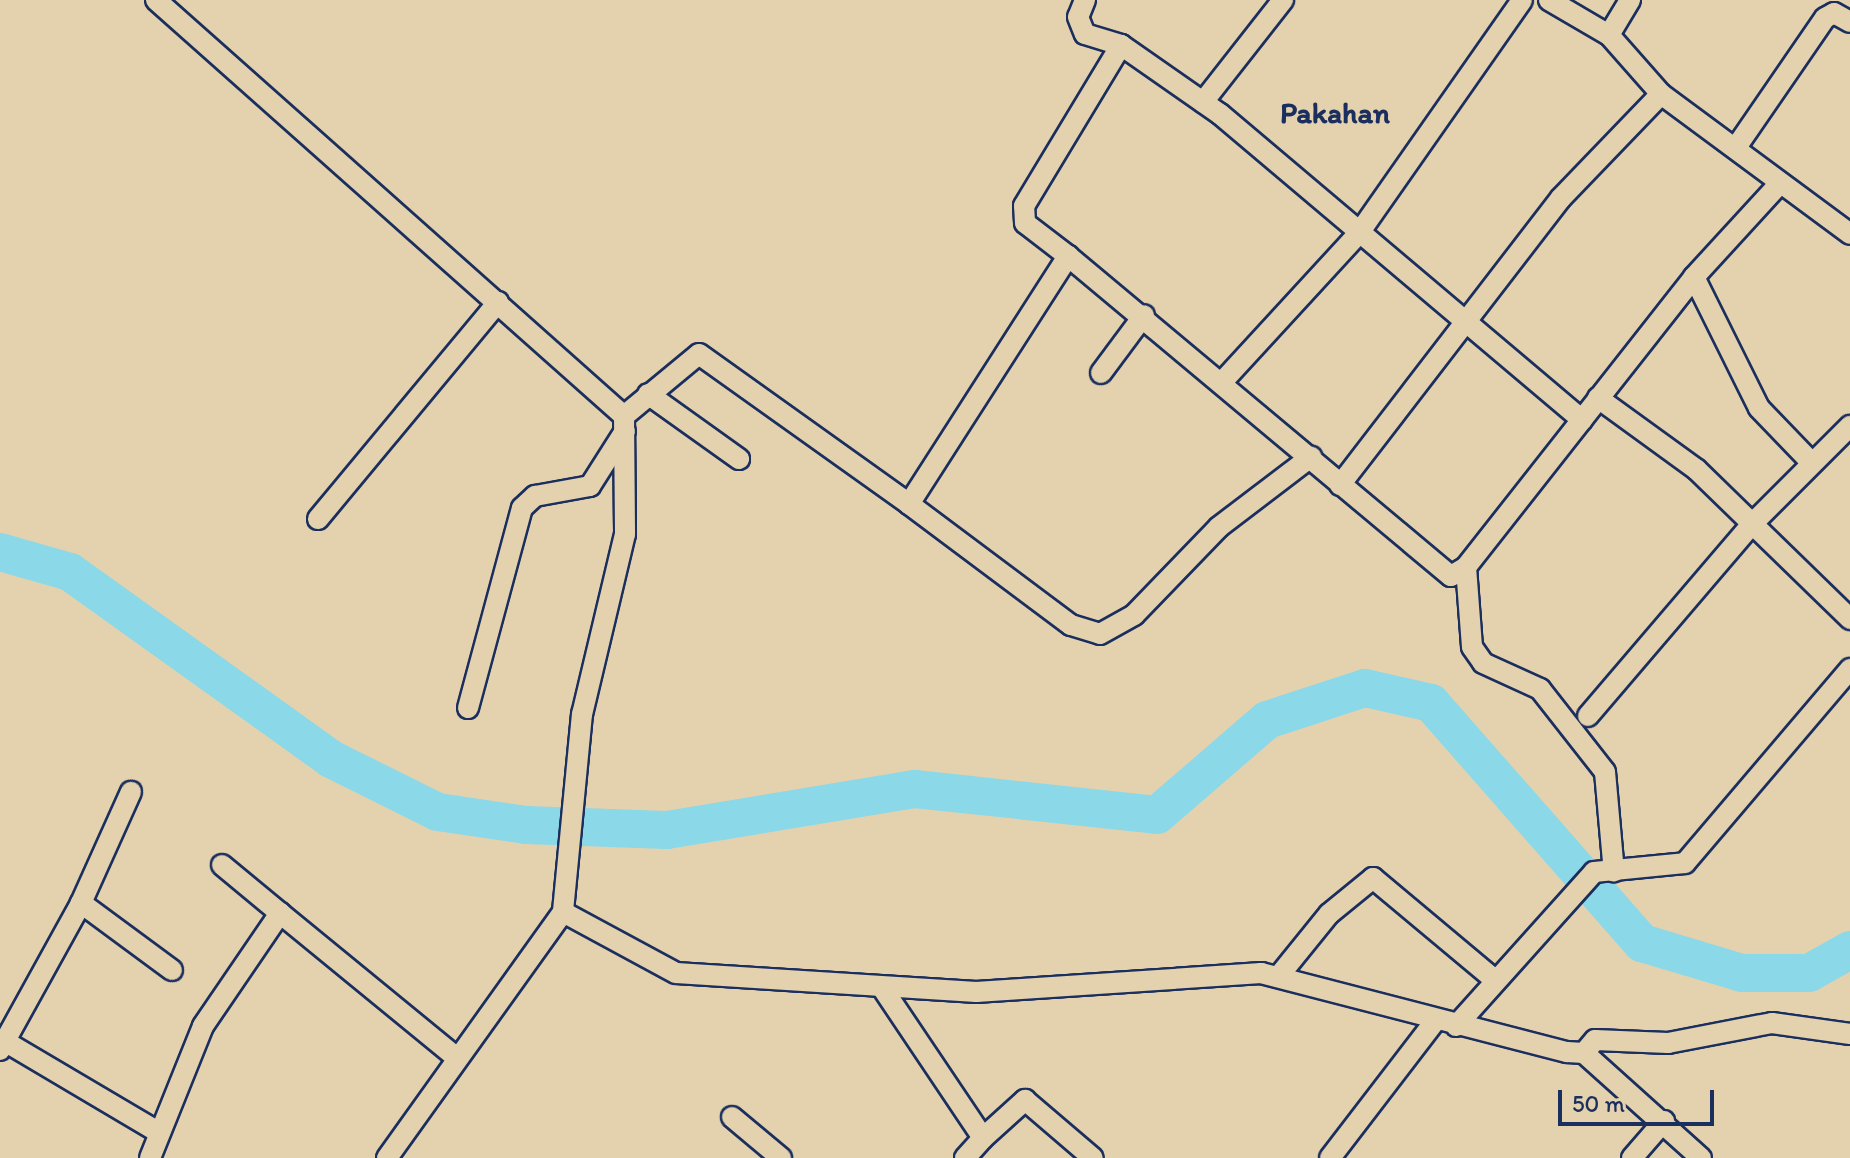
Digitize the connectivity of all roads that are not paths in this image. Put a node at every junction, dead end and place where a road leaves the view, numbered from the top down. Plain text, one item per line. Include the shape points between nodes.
1 (156, 0) edge
2 (1085, 0) edge
3 (1283, 0) edge
4 (1522, 0) edge
5 (1549, 0) edge
6 (1630, 0) edge
7 (1850, 22) edge
8 (1609, 35) junction
9 (1121, 45) junction
10 (1661, 94) junction
11 (1203, 102) junction
12 (1737, 146) junction
13 (1780, 183) junction
14 (1359, 233) junction
15 (1850, 234) edge
16 (1068, 256) junction
17 (1694, 277) junction
18 (498, 302) junction
19 (1144, 315) junction
20 (1464, 318) junction
21 (1101, 373) dead end
22 (1223, 381) junction
23 (648, 394) junction
24 (1598, 398) junction
25 (1582, 420) junction
26 (625, 424) junction
27 (1850, 426) edge
28 (1311, 457) junction
29 (739, 459) dead end
30 (1812, 463) junction
31 (1340, 485) junction
32 (909, 504) junction
33 (318, 519) dead end
34 (1752, 524) junction
35 (1466, 567) junction
36 (1850, 619) edge
37 (1850, 669) edge
38 (468, 708) dead end
39 (1588, 716) dead end
40 (131, 792) dead end
41 (222, 865) dead end
42 (1604, 872) junction
43 (81, 903) junction
44 (563, 912) junction
45 (280, 913) junction
46 (172, 970) dead end
47 (1278, 977) junction
48 (1494, 979) junction
49 (883, 989) junction
50 (1461, 1018) junction
51 (1436, 1020) junction
52 (1850, 1034) edge
53 (3, 1046) edge
54 (1586, 1049) junction
55 (455, 1056) junction
56 (732, 1117) dead end
57 (1664, 1121) junction
58 (158, 1132) junction
59 (983, 1138) junction
60 (150, 1158) edge
61 (387, 1158) edge
62 (781, 1158) edge
63 (965, 1158) edge
64 (1093, 1158) edge
65 (1330, 1158) edge
66 (1632, 1158) edge
67 (1701, 1158) edge

1 - 18 street
2 - 9 street via 1078,17 1085,34
3 - 11 street
4 - 14 street
5 - 8 street
6 - 8 street
7 - 12 street via 1834,13 1825,18
8 - 10 street
9 - 11 street
9 - 16 street via 1024,206 1025,223
10 - 12 street
10 - 20 street via 1561,198
11 - 14 street
12 - 13 street
13 - 15 street
13 - 17 street
14 - 20 street
14 - 22 street
16 - 19 street
16 - 32 street
17 - 24 street
17 - 30 street via 1759,408
18 - 26 street
18 - 33 street
19 - 21 street
19 - 22 street
20 - 25 street
20 - 31 street
22 - 28 street
23 - 26 street
23 - 29 street
23 - 32 street via 692,356 703,356
24 - 25 street
24 - 34 street via 1697,470
25 - 35 street
26 - 38 street via 590,486 535,496 522,508
26 - 44 street via 625,534 573,775
27 - 30 street
28 - 31 street
28 - 32 street via 1219,527 1134,615 1100,634 1071,625
30 - 34 street
31 - 35 street via 1439,573 1451,576
34 - 36 street
34 - 39 street
35 - 42 street via 1472,647 1483,663 1540,689 1605,772
37 - 42 street via 1685,863
40 - 43 street
41 - 45 street
42 - 48 street via 1575,887
43 - 46 street
43 - 53 street
44 - 49 street via 676,973
44 - 55 street
45 - 55 street
45 - 58 street via 224,988
47 - 48 street via 1329,914 1373,878
47 - 49 street via 1235,972 1125,985
47 - 51 street
48 - 50 street
49 - 59 street
50 - 51 street
50 - 54 street
51 - 65 street
52 - 54 street via 1772,1023 1668,1043
53 - 58 street
54 - 57 street
55 - 61 street
56 - 62 street
57 - 66 street
57 - 67 street
58 - 60 street
59 - 63 street
59 - 64 street via 1025,1100

